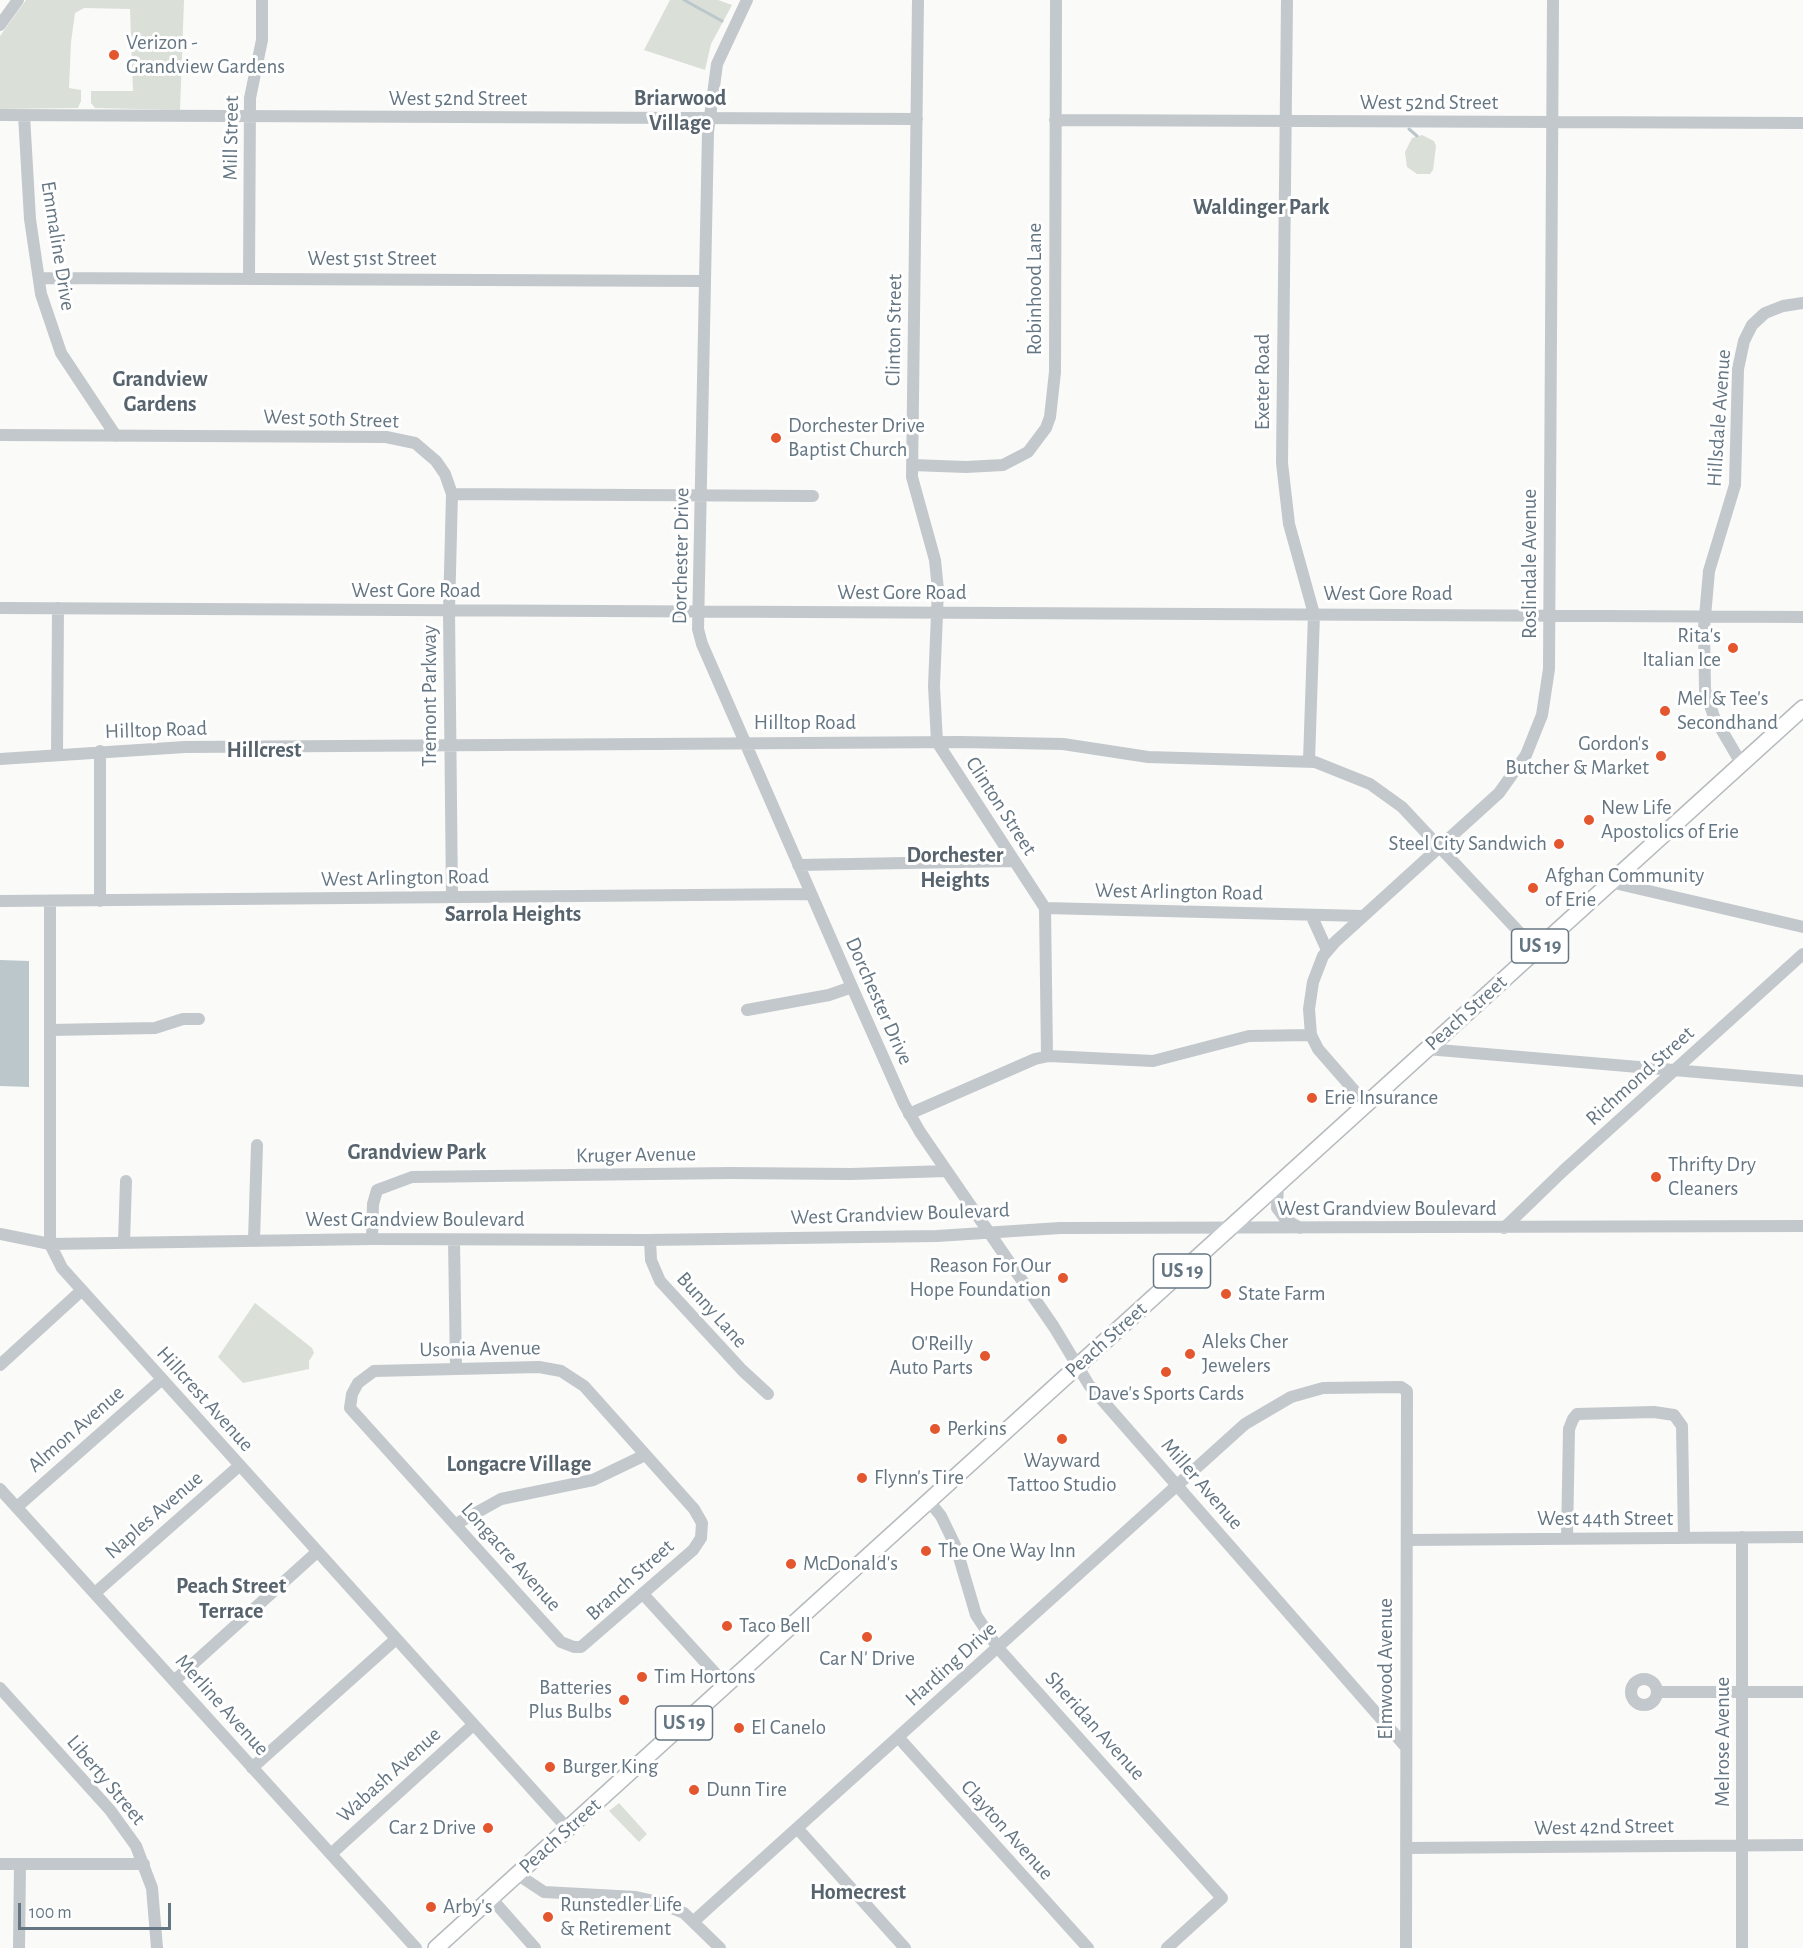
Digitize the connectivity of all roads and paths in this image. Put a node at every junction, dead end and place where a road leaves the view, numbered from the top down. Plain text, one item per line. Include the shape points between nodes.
1 (18, 0) edge
2 (262, 0) edge
3 (747, 0) edge
4 (918, 0) edge
5 (1056, 0) edge
6 (1287, 0) edge
7 (1553, 0) edge
8 (0, 25) edge
9 (0, 115) edge
10 (24, 115) junction
11 (251, 117) junction
12 (917, 119) junction
13 (709, 120) junction
14 (1055, 120) junction
15 (1552, 122) junction
16 (1286, 123) junction
17 (1803, 123) edge
18 (249, 277) junction
19 (39, 278) junction
20 (705, 281) junction
21 (1803, 303) edge
22 (0, 435) edge
23 (116, 436) junction
24 (912, 465) junction
25 (452, 494) junction
26 (701, 496) junction
27 (813, 496) dead end
28 (0, 608) edge
29 (58, 608) junction
30 (449, 611) junction
31 (698, 612) junction
32 (936, 613) junction
33 (1314, 614) junction
34 (1549, 614) junction
35 (1705, 617) junction
36 (1803, 617) edge
37 (1803, 708) edge
38 (745, 742) junction
39 (937, 742) junction
40 (450, 745) junction
41 (100, 751) junction
42 (57, 755) junction
43 (0, 759) edge
44 (1309, 761) junction
45 (1741, 763) junction
46 (1439, 847) junction
47 (1014, 861) junction
48 (798, 866) junction
49 (1610, 882) junction
50 (811, 894) junction
51 (452, 897) junction
52 (50, 901) junction
53 (100, 901) junction
54 (0, 902) edge
55 (1045, 908) junction
56 (1312, 916) junction
57 (1363, 916) junction
58 (1803, 927) edge
59 (1327, 950) junction
60 (1536, 950) junction
61 (1803, 954) edge
62 (852, 987) junction
63 (747, 1011) dead end
64 (199, 1019) dead end
65 (50, 1030) junction
66 (1311, 1035) junction
67 (1427, 1049) junction
68 (1047, 1056) junction
69 (1675, 1071) junction
70 (1803, 1081) edge
71 (1366, 1104) junction
72 (909, 1114) junction
73 (258, 1146) dead end
74 (947, 1171) junction
75 (126, 1181) dead end
76 (1278, 1184) junction
77 (1803, 1226) edge
78 (1504, 1228) junction
79 (1228, 1229) junction
80 (1301, 1229) junction
81 (988, 1233) junction
82 (0, 1234) edge
83 (372, 1239) junction
84 (254, 1240) junction
85 (454, 1240) junction
86 (650, 1240) junction
87 (124, 1242) junction
88 (50, 1244) junction
89 (81, 1291) junction
90 (0, 1365) edge
91 (1078, 1365) junction
92 (456, 1369) junction
93 (161, 1380) junction
94 (1407, 1391) joint
95 (768, 1394) dead end
96 (350, 1408) joint
97 (645, 1455) junction
98 (239, 1466) junction
99 (1177, 1485) junction
100 (0, 1489) edge
101 (929, 1501) junction
102 (17, 1508) junction
103 (456, 1524) junction
104 (703, 1530) joint
105 (1803, 1536) edge
106 (1742, 1537) junction
107 (1568, 1538) junction
108 (1684, 1538) junction
109 (1407, 1540) junction
110 (317, 1552) junction
111 (94, 1593) junction
112 (643, 1594) junction
113 (396, 1639) junction
114 (574, 1647) joint
115 (998, 1648) junction
116 (174, 1681) junction
117 (726, 1685) junction
118 (0, 1688) edge
119 (1657, 1692) dead end
120 (1743, 1692) junction
121 (1803, 1692) edge
122 (473, 1725) junction
123 (898, 1737) junction
124 (1405, 1746) junction
125 (252, 1768) junction
126 (797, 1828) junction
127 (568, 1829) junction
128 (1743, 1845) junction
129 (1803, 1845) edge
130 (1406, 1848) junction
131 (331, 1854) junction
132 (0, 1864) edge
133 (20, 1864) junction
134 (144, 1864) junction
135 (517, 1874) junction
136 (491, 1898) junction
137 (694, 1921) junction
138 (19, 1948) edge
139 (157, 1948) edge
140 (416, 1948) edge
141 (436, 1948) edge
142 (535, 1948) edge
143 (720, 1948) edge
144 (905, 1948) edge
145 (1088, 1948) edge
146 (1167, 1948) edge
147 (1406, 1948) edge
148 (1742, 1948) edge

1 - 8 street
2 - 11 street, Mill Street via 262,40 252,83
3 - 13 street, Dorchester Drive via 717,64
4 - 12 street, Clinton Street
5 - 14 street, Robinhood Lane
6 - 16 street, Exeter Road
7 - 15 street, Roslindale Avenue
9 - 10 street, West 52nd Street
10 - 11 street, West 52nd Street
10 - 19 street, Emmaline Drive via 30,219
11 - 13 street, West 52nd Street
11 - 18 street, Mill Street
12 - 13 street, West 52nd Street
12 - 24 street, Clinton Street
13 - 20 street, Dorchester Drive
14 - 16 street, West 52nd Street
14 - 24 street, Robinhood Lane via 1054,372 1053,403 1046,428 1028,452 1003,465
15 - 16 street, West 52nd Street
15 - 17 street, West 52nd Street
15 - 34 street, Roslindale Avenue
16 - 33 street, Exeter Road via 1282,463 1289,524
18 - 19 street, West 51st Street
18 - 20 street, West 51st Street
19 - 23 street, Emmaline Drive via 61,353
20 - 26 street, Dorchester Drive
21 - 35 street, Hillsdale Avenue via 1773,309 1758,318 1747,332 1739,360 1735,485 1711,561
22 - 23 street, West 50th Street
23 - 25 street, West 50th Street via 401,439 414,443 436,461
24 - 32 street, Clinton Street via 914,492 935,560
25 - 26 street
25 - 30 street, Tremont Parkway
26 - 27 street
26 - 31 street, Dorchester Drive
28 - 29 street, West Gore Road
29 - 30 street, West Gore Road
29 - 42 street
30 - 31 street, West Gore Road
30 - 40 street, Tremont Parkway
31 - 32 street, West Gore Road
31 - 38 street, Dorchester Drive via 702,644
32 - 33 street, West Gore Road
32 - 39 street, Clinton Street
33 - 34 street, West Gore Road
33 - 44 street, Exeter Road
34 - 35 street, West Gore Road
34 - 46 street, Roslindale Avenue via 1546,694 1526,755 1499,793
35 - 36 street, West Gore Road
35 - 45 street, Hillsdale Avenue via 1705,690 1714,717
37 - 45 main road, Peach Street / US 19
38 - 39 street, Hilltop Road
38 - 40 street, Hilltop Road
38 - 48 street, Dorchester Drive
39 - 44 street, Hilltop Road via 1063,744 1149,757
39 - 47 street, Clinton Street
40 - 41 street, Hilltop Road
40 - 51 street, Tremont Parkway
41 - 42 street, Hilltop Road
41 - 53 street
42 - 43 street, Hilltop Road
44 - 46 street, Hilltop Road via 1353,776 1390,797
45 - 49 main road, Peach Street / US 19
46 - 57 street, Roslindale Avenue
46 - 60 street, Hilltop Road
47 - 48 street
47 - 55 street, Clinton Street
48 - 50 street, Dorchester Drive
49 - 58 street
49 - 60 main road, Peach Street / US 19
50 - 51 street, West Arlington Road
50 - 62 street, Dorchester Drive
51 - 53 street, West Arlington Road
52 - 53 street, West Arlington Road
52 - 54 street, West Arlington Road
52 - 65 street, Hillcrest Avenue
55 - 56 street, West Arlington Road
55 - 68 street
56 - 57 street, West Arlington Road
56 - 59 street
57 - 59 street, Roslindale Avenue
59 - 66 street, Roslindale Avenue via 1313,982
60 - 67 main road, Peach Street / US 19
61 - 69 street, Richmond Street
62 - 63 street
62 - 72 street, Dorchester Drive
64 - 65 street via 183,1019 155,1028
65 - 88 street, Hillcrest Avenue
66 - 68 street via 1249,1036 1153,1061
66 - 71 street via 1318,1049
67 - 69 street
67 - 71 main road, Peach Street / US 19
68 - 72 street
69 - 70 street
69 - 78 street, Richmond Street
71 - 76 main road, Peach Street / US 19
72 - 74 street, Dorchester Drive
73 - 84 street
74 - 81 street, Dorchester Drive
74 - 83 street, Kruger Avenue via 412,1177 377,1190
75 - 87 street
76 - 79 main road, Peach Street / US 19
76 - 80 street via 1277,1208 1286,1220
77 - 78 street, West Grandview Boulevard
78 - 80 street, West Grandview Boulevard
79 - 80 street, West Grandview Boulevard
79 - 81 street, West Grandview Boulevard via 1046,1228
79 - 91 main road, Peach Street / US 19
81 - 86 street, West Grandview Boulevard
81 - 91 street, Miller Avenue
82 - 88 street, West Grandview Boulevard
83 - 84 street, West Grandview Boulevard
83 - 85 street, West Grandview Boulevard
84 - 87 street, West Grandview Boulevard
85 - 86 street, West Grandview Boulevard
85 - 92 street
86 - 95 street, Bunny Lane via 651,1260 660,1281
87 - 88 street, West Grandview Boulevard
88 - 89 street, Hillcrest Avenue via 62,1268
89 - 90 street
89 - 93 street, Hillcrest Avenue
91 - 99 street, Miller Avenue via 1089,1385
91 - 101 main road, Peach Street / US 19
92 - 96 street, Usonia Avenue via 374,1371 358,1383
92 - 97 street, Usonia Avenue via 539,1367 561,1371 584,1386
93 - 98 street, Hillcrest Avenue
93 - 102 street, Almon Avenue
94 - 99 street, Harding Drive via 1401,1387 1323,1388 1291,1397 1245,1424
94 - 109 street, Elmwood Avenue
96 - 103 street, Longacre Avenue
97 - 103 street via 593,1480 501,1499
97 - 104 street, Usonia Avenue via 694,1509
98 - 110 street, Hillcrest Avenue
98 - 111 street, Naples Avenue
99 - 115 street, Harding Drive
99 - 124 street, Miller Avenue
100 - 102 street, Merline Avenue
101 - 115 street, Sheridan Avenue via 948,1528 976,1615
101 - 117 main road, Peach Street / US 19
102 - 111 street, Merline Avenue
103 - 114 street, Longacre Avenue via 561,1642
104 - 112 street, Branch Street via 693,1550
105 - 106 street, West 44th Street
106 - 108 street, West 44th Street
106 - 120 street, Melrose Avenue
107 - 108 street, West 44th Street
107 - 108 street via 1569,1429 1578,1414 1667,1412 1682,1426
107 - 109 street, West 44th Street
109 - 124 street, Elmwood Avenue
110 - 113 street, Hillcrest Avenue
110 - 116 street
111 - 116 street, Merline Avenue
112 - 114 street, Branch Street via 588,1644
112 - 117 street
113 - 122 street, Hillcrest Avenue
113 - 125 street
115 - 123 street, Harding Drive
115 - 146 street, Sheridan Avenue via 1222,1898
116 - 125 street, Merline Avenue
117 - 127 main road, Peach Street / US 19
118 - 134 street, Liberty Street via 110,1810
119 - 120 street
120 - 121 street
120 - 128 street, Melrose Avenue
122 - 127 street, Hillcrest Avenue
122 - 131 street, Wabash Avenue
123 - 126 street, Harding Drive
123 - 145 street, Clayton Avenue
124 - 130 street, Elmwood Avenue
125 - 131 street, Merline Avenue
126 - 137 street, Harding Drive
126 - 144 street
127 - 135 main road, Peach Street / US 19
128 - 129 street, West 42nd Street
128 - 130 street, West 42nd Street
128 - 148 street, Melrose Avenue
130 - 147 street, Elmwood Avenue
131 - 140 street, Merline Avenue
132 - 133 street
133 - 134 street
133 - 138 street
134 - 139 street, Liberty Street via 154,1903
135 - 136 main road, Peach Street / US 19
135 - 137 street via 544,1892 636,1897 672,1908
136 - 141 main road, Peach Street / US 19
136 - 142 street
137 - 143 street

